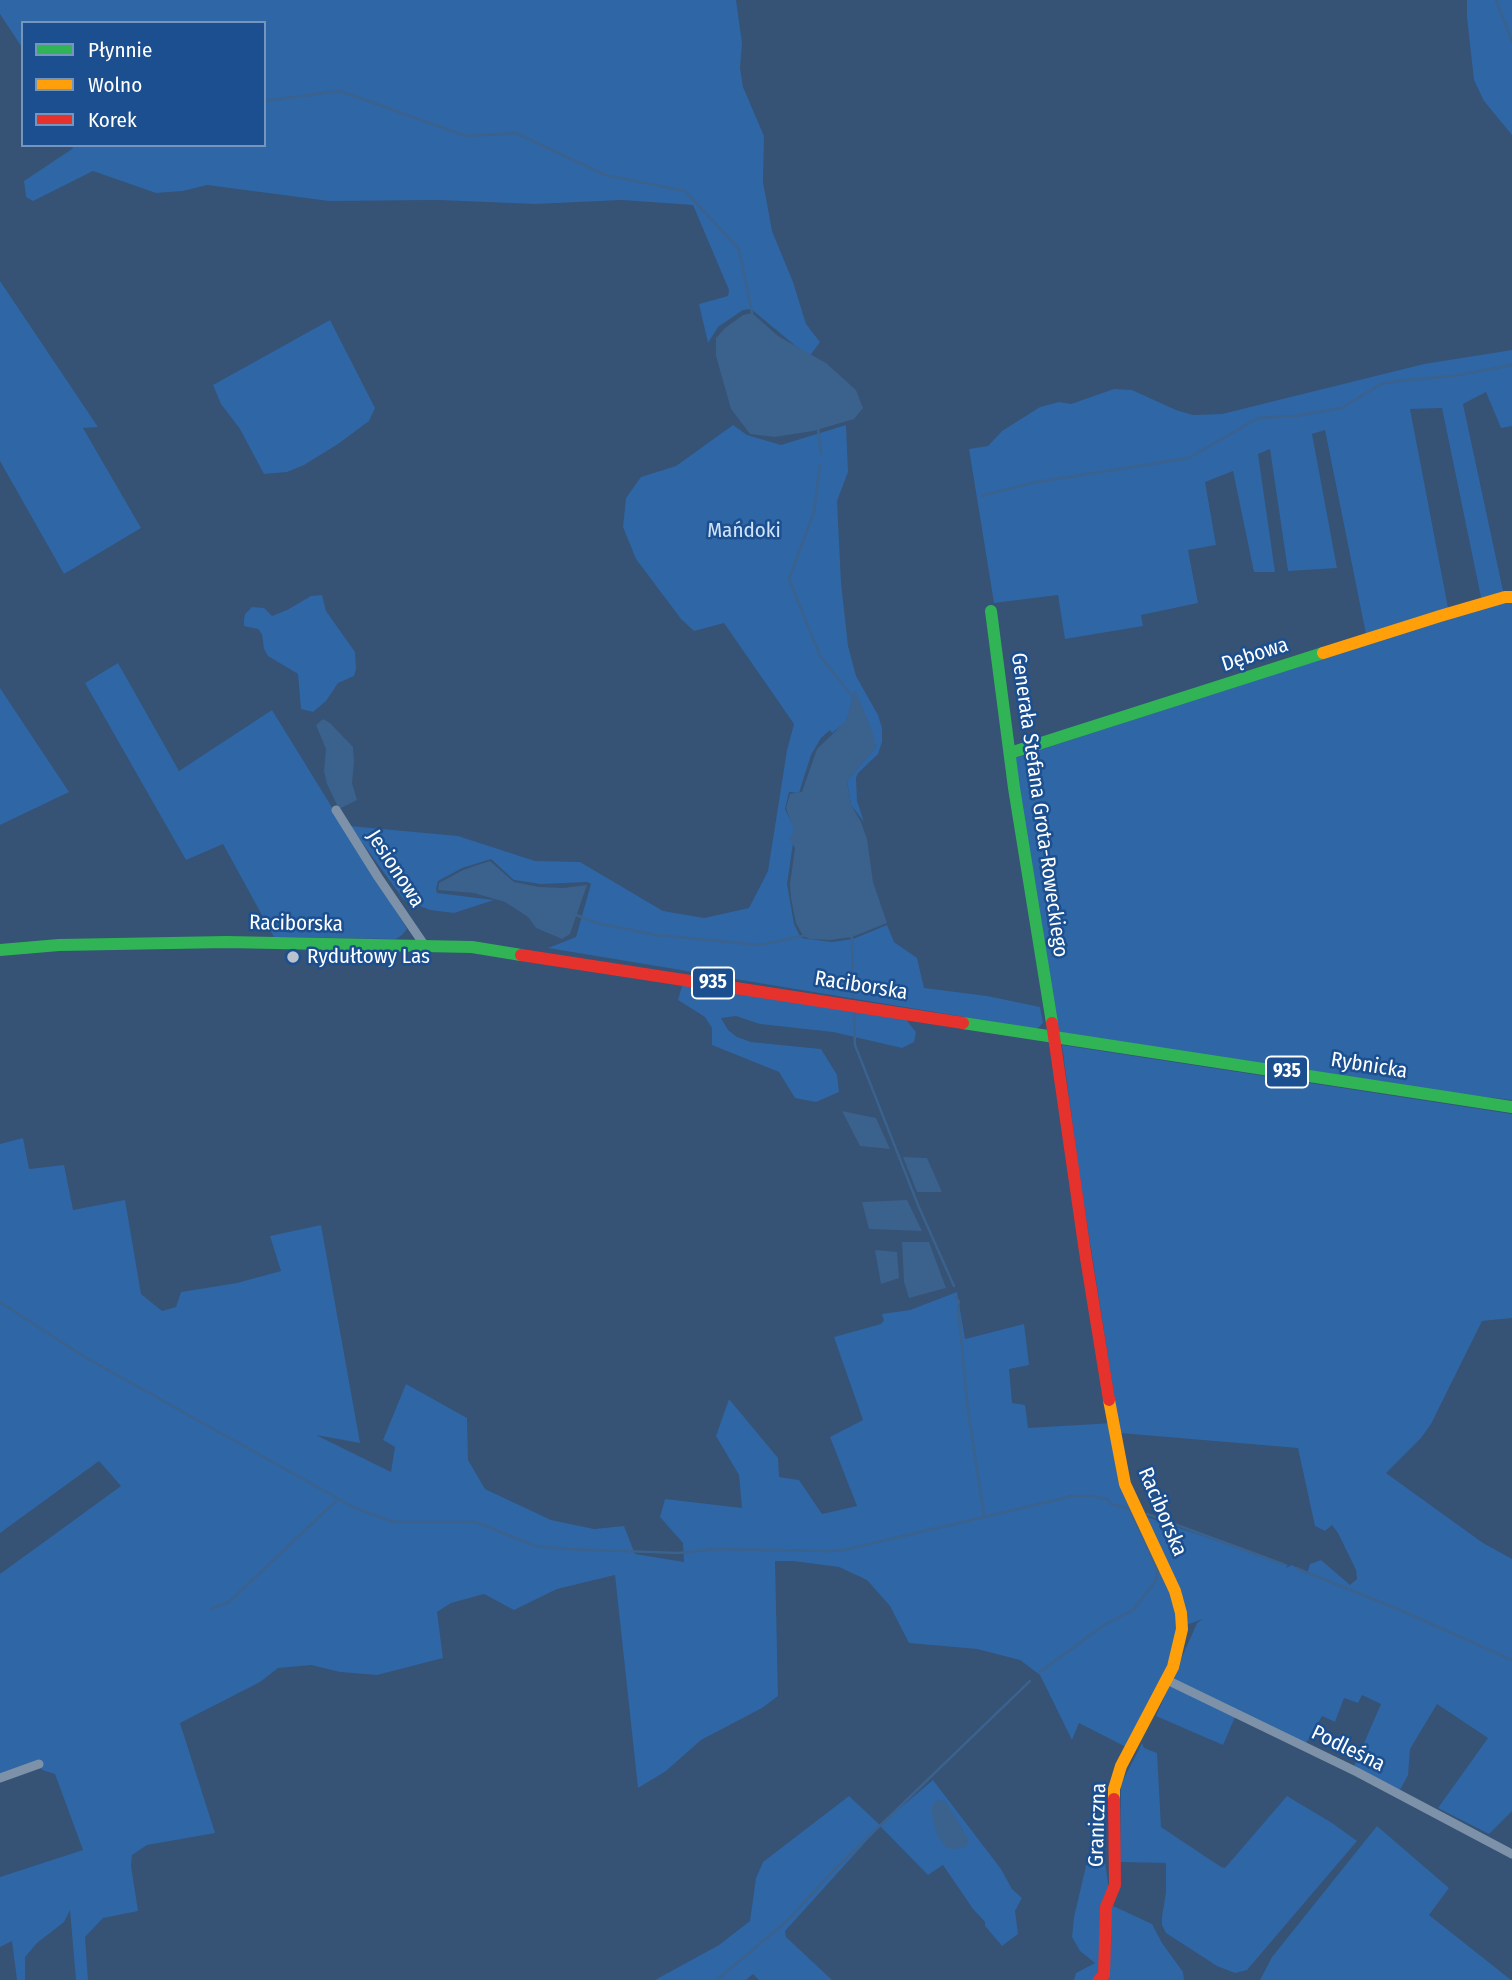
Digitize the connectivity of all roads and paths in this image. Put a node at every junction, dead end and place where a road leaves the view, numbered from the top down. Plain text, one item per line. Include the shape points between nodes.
1 (1512, 597) edge
2 (991, 611) dead end
3 (1010, 753) junction
4 (337, 810) dead end
5 (425, 946) junction
6 (0, 950) edge
7 (1054, 1035) junction
8 (1512, 1107) edge
9 (1167, 1680) junction
10 (39, 1765) dead end
11 (0, 1778) edge
12 (1512, 1854) edge
13 (1100, 1980) edge

1 - 3 street, Dębowa
2 - 3 street, Generała Stefana Grota-Roweckiego
3 - 7 street, Generała Stefana Grota-Roweckiego
4 - 5 street, Jesionowa
5 - 6 street, Raciborska / 935 via 227,942
5 - 7 street, Raciborska / 935 via 472,947
7 - 8 street, Rybnicka / 935
7 - 9 street, Raciborska via 1125,1484 1181,1613 1182,1629
9 - 12 street, Podleśna
9 - 13 street, Graniczna via 1121,1766 1114,1789 1115,1885 1106,1907 1104,1975
10 - 11 street

